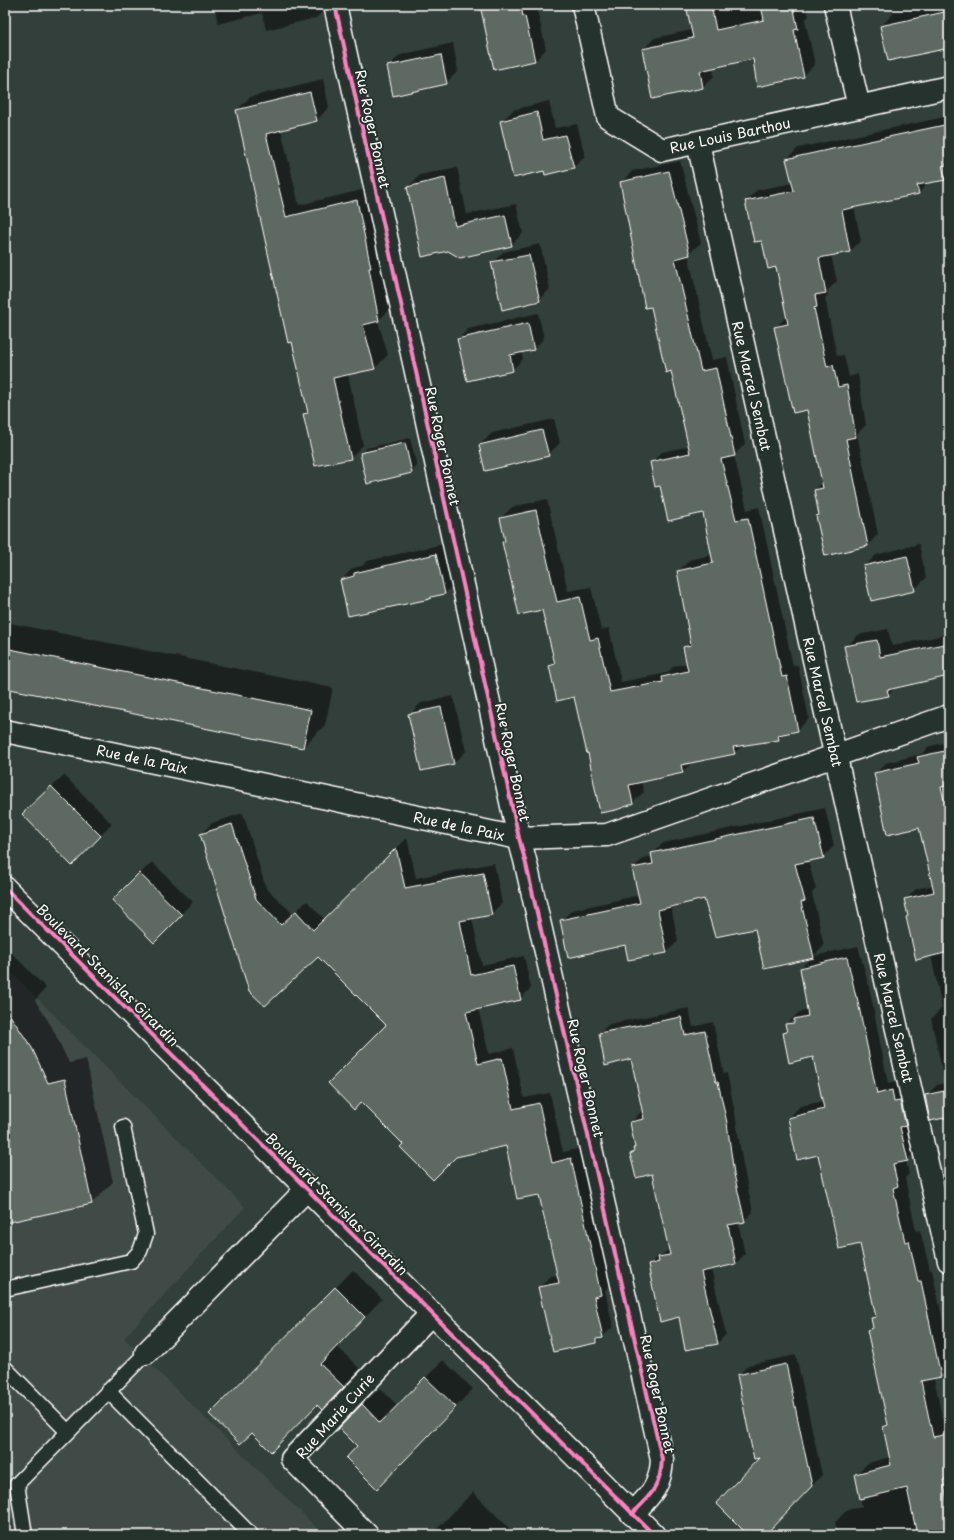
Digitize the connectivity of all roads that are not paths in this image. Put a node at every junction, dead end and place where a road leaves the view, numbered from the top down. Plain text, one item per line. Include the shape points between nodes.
1 (335, 5) edge
2 (583, 5) edge
3 (835, 5) edge
4 (949, 87) edge
5 (859, 107) junction
6 (698, 143) junction
7 (949, 716) edge
8 (5, 730) edge
9 (835, 756) junction
10 (519, 838) junction
11 (5, 888) edge
12 (123, 1126) dead end
13 (307, 1189) junction
14 (949, 1261) edge
15 (5, 1289) edge
16 (432, 1314) junction
17 (146, 1353) joint
18 (5, 1368) edge
19 (108, 1391) junction
20 (68, 1432) junction
21 (632, 1514) junction
22 (25, 1535) edge
23 (251, 1535) edge
24 (367, 1535) edge
25 (654, 1535) edge

1 - 10 street, Rue Roger Bonnet
2 - 6 street, Rue Louis Barthou via 608,117 662,150
3 - 5 street
4 - 5 street, Rue Louis Barthou
5 - 6 street, Rue Louis Barthou
6 - 9 street, Rue Marcel Sembat
7 - 9 street, Rue de la Paix
8 - 10 street, Rue de la Paix
9 - 10 street, Rue de la Paix via 606,835
9 - 14 street, Rue Marcel Sembat
10 - 21 street, Rue Roger Bonnet via 662,1459 661,1474 656,1486 647,1500
11 - 13 street, Boulevard Stanislas Girardin
12 - 15 lane via 146,1234 140,1251 131,1261
13 - 16 street, Boulevard Stanislas Girardin
13 - 17 street
16 - 21 street, Boulevard Stanislas Girardin
16 - 24 street, Rue Marie Curie via 292,1459
17 - 19 lane
18 - 20 lane
19 - 20 lane
19 - 23 lane
20 - 22 lane via 17,1484
21 - 25 street, Boulevard Stanislas Girardin

